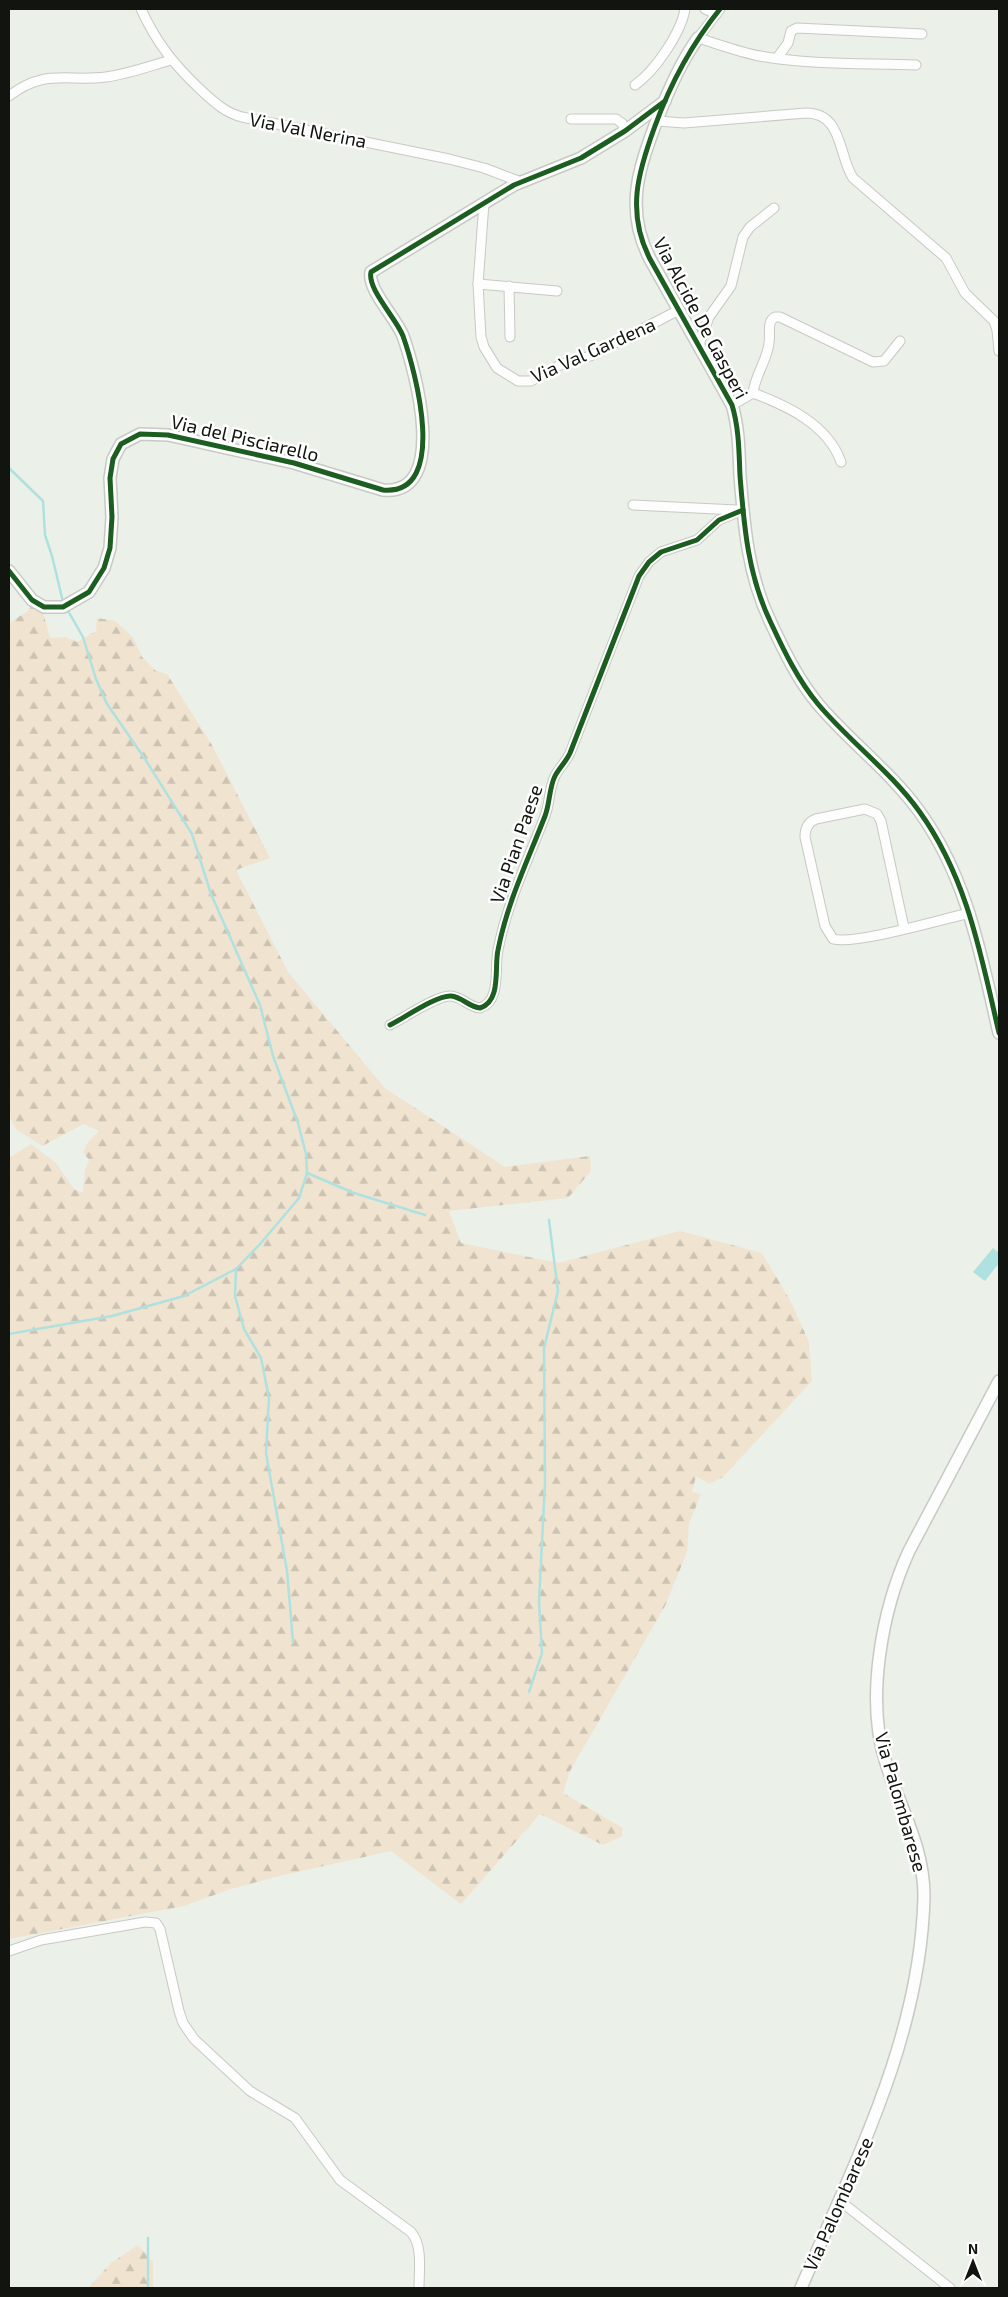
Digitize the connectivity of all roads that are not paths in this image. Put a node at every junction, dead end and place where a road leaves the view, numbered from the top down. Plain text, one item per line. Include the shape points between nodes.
1 (141, 9) edge
2 (685, 9) edge
3 (705, 9) edge
4 (718, 11) edge
5 (922, 34) dead end
6 (698, 38) junction
7 (777, 58) junction
8 (170, 60) junction
9 (916, 65) dead end
10 (635, 85) dead end
11 (9, 96) edge
12 (665, 101) junction
13 (571, 119) dead end
14 (657, 121) junction
15 (625, 131) junction
16 (522, 182) junction
17 (484, 204) junction
18 (774, 208) dead end
19 (478, 284) junction
20 (509, 286) junction
21 (558, 291) dead end
22 (679, 310) junction
23 (510, 337) dead end
24 (900, 341) dead end
25 (700, 345) junction
26 (999, 351) edge
27 (753, 393) junction
28 (732, 405) junction
29 (841, 462) dead end
30 (633, 505) dead end
31 (743, 510) junction
32 (9, 571) edge
33 (970, 913) junction
34 (904, 928) junction
35 (390, 1025) dead end
36 (999, 1033) edge
37 (999, 1381) edge
38 (9, 1951) edge
39 (839, 2200) junction
40 (419, 2288) edge
41 (801, 2288) edge
42 (950, 2288) edge

1 - 8 street, Via Val Nerina
2 - 10 street via 680,26 660,59
3 - 4 street
4 - 6 street
5 - 7 street via 797,28 791,31 788,43
6 - 7 street
6 - 12 street, Via Alcide De Gasperi
7 - 9 street
8 - 11 street via 107,77 45,78 25,85
8 - 16 street, Via Val Nerina via 217,105 237,116 454,160
12 - 14 street, Via Alcide De Gasperi
12 - 15 street, Via del Pisciarello
13 - 15 street via 616,119
14 - 22 street, Via Alcide De Gasperi via 639,173 637,218 648,254
14 - 26 street via 684,123 806,112 825,117 834,127 853,178 946,258 965,294 992,318
15 - 16 street, Via del Pisciarello via 570,164
16 - 17 street, Via del Pisciarello
17 - 19 street, Via Val Gardena
17 - 32 street, Via del Pisciarello via 375,267 370,274 404,338 422,416 421,459 408,485 397,490 383,490 294,463 163,434 136,435 118,447 111,464 112,527 106,563 92,589 67,605 48,608 38,604
18 - 25 street via 750,226 743,237 731,286 709,317
19 - 20 street
19 - 22 street, Via Val Gardena via 484,347 499,370 522,382 594,354
20 - 21 street
20 - 23 street
22 - 25 street, Via Alcide De Gasperi
24 - 27 street via 884,360 872,362 774,317 770,322 768,349 756,375
25 - 28 street, Via Alcide De Gasperi
27 - 28 street
27 - 29 street via 797,412 831,441
28 - 31 street, Via Alcide De Gasperi
30 - 31 street
31 - 33 street, Via Alcide De Gasperi via 756,585 789,658 822,708 920,812 951,864
31 - 35 street, Via Pian Paese via 719,520 697,540 661,552 639,576 570,754 554,779 547,810 504,928 490,1001 480,1008 456,997 444,997
33 - 34 street
33 - 36 street, Via Alcide De Gasperi
34 - 34 street via 845,941 830,936 825,926 806,837 810,822 865,809 877,814 882,821
37 - 39 street, Via Palombarese via 906,1558 883,1636 878,1700 880,1741 920,1858 924,1889 922,1930 909,2008 897,2055 874,2122
38 - 40 street via 41,1940 156,1923 179,2011 190,2034 250,2091 295,2118 340,2180 411,2232 418,2248
39 - 41 street, Via Palombarese
39 - 42 street

